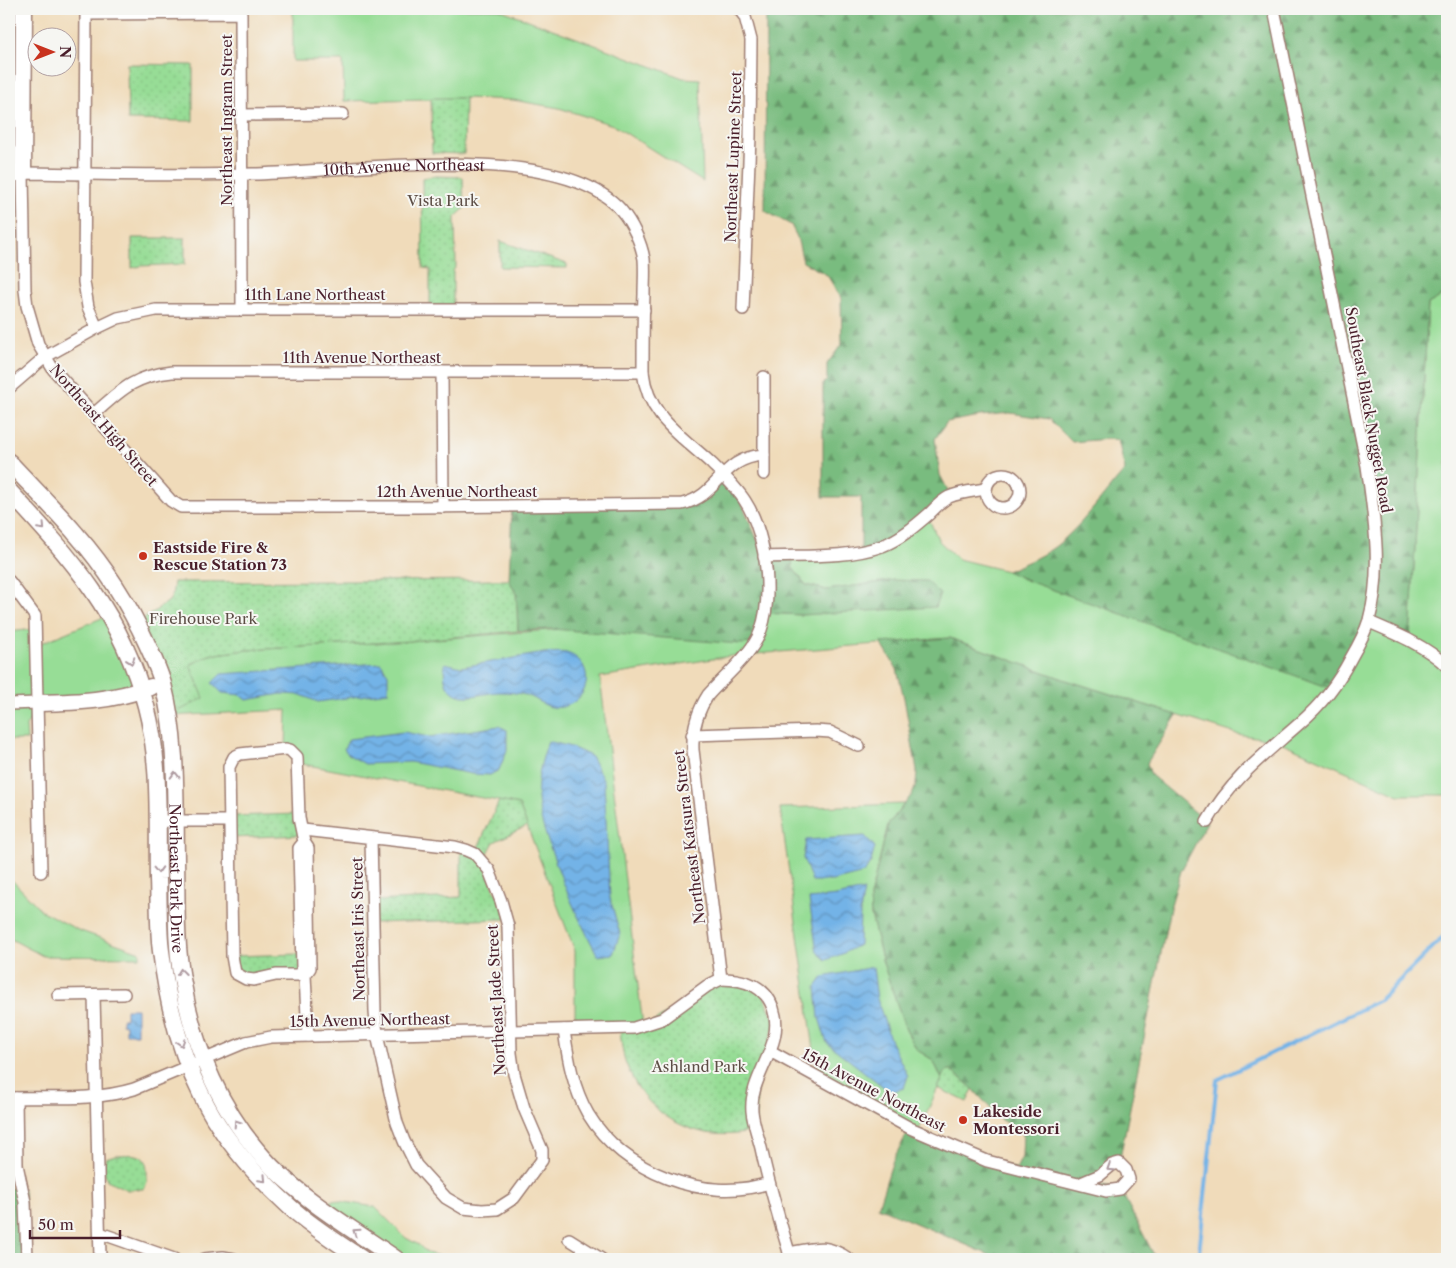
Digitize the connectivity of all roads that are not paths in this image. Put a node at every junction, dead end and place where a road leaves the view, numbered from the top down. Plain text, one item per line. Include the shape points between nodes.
1 (24, 9) edge
2 (739, 9) edge
3 (1274, 9) edge
4 (343, 114) dead end
5 (241, 115) junction
6 (16, 173) edge
7 (85, 174) junction
8 (242, 174) junction
9 (242, 309) junction
10 (644, 310) junction
11 (743, 310) dead end
12 (97, 328) junction
13 (46, 357) junction
14 (442, 372) junction
15 (643, 372) junction
16 (764, 377) dead end
17 (9, 388) edge
18 (94, 414) junction
19 (764, 455) junction
20 (9, 462) edge
21 (722, 474) junction
22 (764, 474) dead end
23 (986, 490) dead end
24 (9, 491) edge
25 (181, 507) joint
26 (443, 507) junction
27 (764, 556) junction
28 (9, 581) edge
29 (1369, 622) junction
30 (1447, 666) edge
31 (163, 683) junction
32 (141, 691) junction
33 (38, 703) junction
34 (9, 704) edge
35 (692, 735) junction
36 (859, 746) dead end
37 (157, 821) junction
38 (176, 821) junction
39 (229, 821) junction
40 (1207, 822) dead end
41 (303, 836) junction
42 (371, 839) junction
43 (41, 872) dead end
44 (305, 975) junction
45 (721, 979) junction
46 (124, 994) dead end
47 (58, 995) dead end
48 (94, 995) junction
49 (564, 1030) junction
50 (510, 1032) junction
51 (377, 1035) junction
52 (308, 1036) junction
53 (770, 1051) junction
54 (196, 1064) junction
55 (97, 1096) junction
56 (13, 1098) edge
57 (769, 1183) junction
58 (1081, 1183) dead end
59 (514, 1198) joint
60 (100, 1233) junction
61 (569, 1239) dead end
62 (790, 1256) edge
63 (27, 1259) edge
64 (100, 1259) edge
65 (174, 1259) edge
66 (204, 1259) edge
67 (234, 1259) edge
68 (362, 1259) edge
69 (396, 1259) edge
70 (601, 1259) edge
71 (849, 1259) edge

1 - 6 street, Northeast High Street
2 - 11 street, Northeast Lupine Street via 745,17 751,40
3 - 29 street, Southeast Black Nugget Road via 1367,466 1376,540
4 - 5 street
5 - 7 street, Northeast Ingram Street via 241,13 86,14
5 - 8 street, Northeast Ingram Street
6 - 7 street, 10th Avenue Northeast
6 - 13 street, Northeast High Street via 27,306 35,335
7 - 8 street, 10th Avenue Northeast
7 - 12 street, Northeast Ingram Street via 85,296
8 - 9 street, Northeast Ingram Street
8 - 10 street, 10th Avenue Northeast via 470,163 564,177 586,184 604,194 632,226 644,260
9 - 10 street, 11th Lane Northeast
9 - 12 street, 11th Lane Northeast via 156,310 118,318
10 - 15 street, 10th Avenue Northeast
12 - 13 street, 11th Lane Northeast
13 - 17 street, 11th Lane Northeast
13 - 18 street, Northeast High Street
14 - 15 street, 11th Avenue Northeast
14 - 18 street, 11th Avenue Northeast via 155,374 130,384
14 - 26 street
15 - 21 street, Northeast Katsura Street via 654,409
16 - 19 street
18 - 25 street, Northeast High Street via 171,501
19 - 21 street, 12th Avenue Northeast via 744,458
19 - 22 street
20 - 31 street, Northeast Park Drive via 76,533 118,591 138,623
21 - 26 street, 12th Avenue Northeast via 702,496 682,504
21 - 27 street, Northeast Katsura Street via 748,506
23 - 27 street via 951,496 904,535 882,546 836,554
24 -> 32 street, Northeast Park Drive via 61,548 99,598 120,635
25 - 26 street, 12th Avenue Northeast
27 - 35 street, Northeast Katsura Street via 768,599 762,628 755,643 708,695 698,712
28 - 33 street via 35,616
29 - 30 street via 1410,640
29 - 40 street, Southeast Black Nugget Road via 1333,689 1316,709 1239,778
31 - 32 street
38 -> 31 street, Northeast Park Drive via 175,758
32 - 33 street via 90,702
32 - 37 street, Northeast Park Drive via 155,755
33 - 34 street
33 - 43 street
35 - 36 street via 816,731 834,734
35 - 45 street, Northeast Katsura Street
37 - 38 street
37 -> 54 street, Northeast Park Drive via 161,949 172,1014
38 - 39 street
54 -> 38 street, Northeast Park Drive via 181,977
39 - 41 street via 229,767 234,757 286,749 297,757 299,818
39 - 44 street via 235,973 254,980 276,975
41 - 42 street
41 - 44 street via 308,848 310,968
42 - 50 street, Northeast Jade Street via 456,847 475,854 489,870 508,926
42 - 51 street, Northeast Iris Street
44 - 52 street
45 - 49 street, 15th Avenue Northeast via 650,1024 634,1028
45 - 53 street via 746,982 761,989 768,998 774,1009 775,1022
46 - 48 street
47 - 48 street
48 - 55 street
49 - 50 street, 15th Avenue Northeast
49 - 57 street via 570,1068 588,1113 602,1133 627,1157 692,1186 724,1190
50 - 51 street, 15th Avenue Northeast
50 - 59 street, Northeast Jade Street via 514,1074 542,1150 542,1160
51 - 52 street, 15th Avenue Northeast
51 - 59 street, Northeast Iris Street via 400,1132 416,1165 428,1180 446,1198 464,1208 497,1208
52 - 54 street, 15th Avenue Northeast via 257,1039
53 - 57 street via 752,1098 752,1112
53 - 58 street, 15th Avenue Northeast via 932,1139 987,1162
54 - 55 street, 15th Avenue Northeast via 134,1089
54 -> 68 street, Northeast Park Drive via 202,1097 230,1142 291,1208
69 -> 54 street, Northeast Park Drive via 272,1167
55 - 56 street, 15th Avenue Northeast
55 - 60 street
56 - 63 street via 18,1165 26,1202
57 - 62 street
60 - 64 street
60 - 65 street
61 - 70 street
62 - 71 street via 823,1247
66 - 67 street

